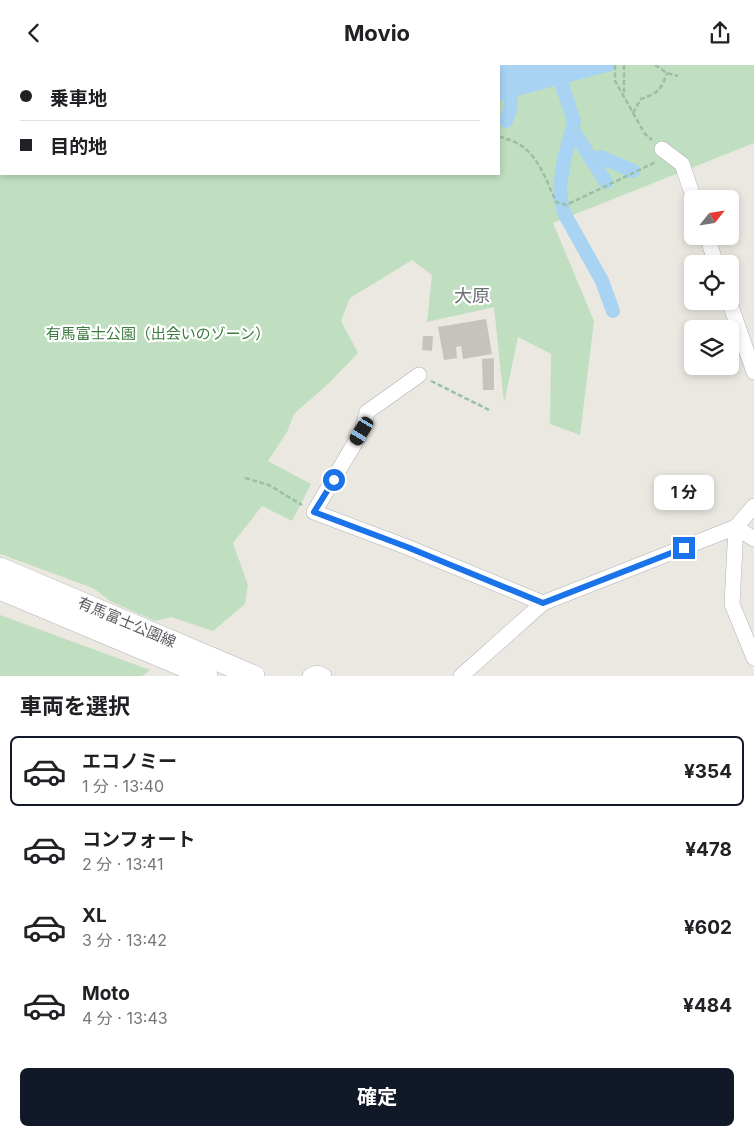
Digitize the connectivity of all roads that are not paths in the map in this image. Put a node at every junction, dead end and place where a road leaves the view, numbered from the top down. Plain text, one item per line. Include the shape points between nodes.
1 (662, 149) road end
2 (691, 190) edge
3 (732, 310) edge
4 (754, 372) edge
5 (419, 375) road end
6 (754, 507) edge
7 (736, 527) junction
8 (754, 539) edge
9 (0, 568) edge
10 (0, 589) edge
11 (543, 603) junction
12 (754, 658) edge
13 (207, 676) edge
14 (254, 676) edge
15 (310, 676) edge
16 (324, 676) edge
17 (461, 676) edge

1 - 2 street via 682,164
3 - 4 street
5 - 11 street via 367,412 362,431 314,512
6 - 7 street
7 - 8 street
7 - 11 street
7 - 12 street via 732,604
9 - 14 main road, 有馬富士公園線
10 - 13 main road, 有馬富士公園線
11 - 17 street
15 - 16 street via 317,673

